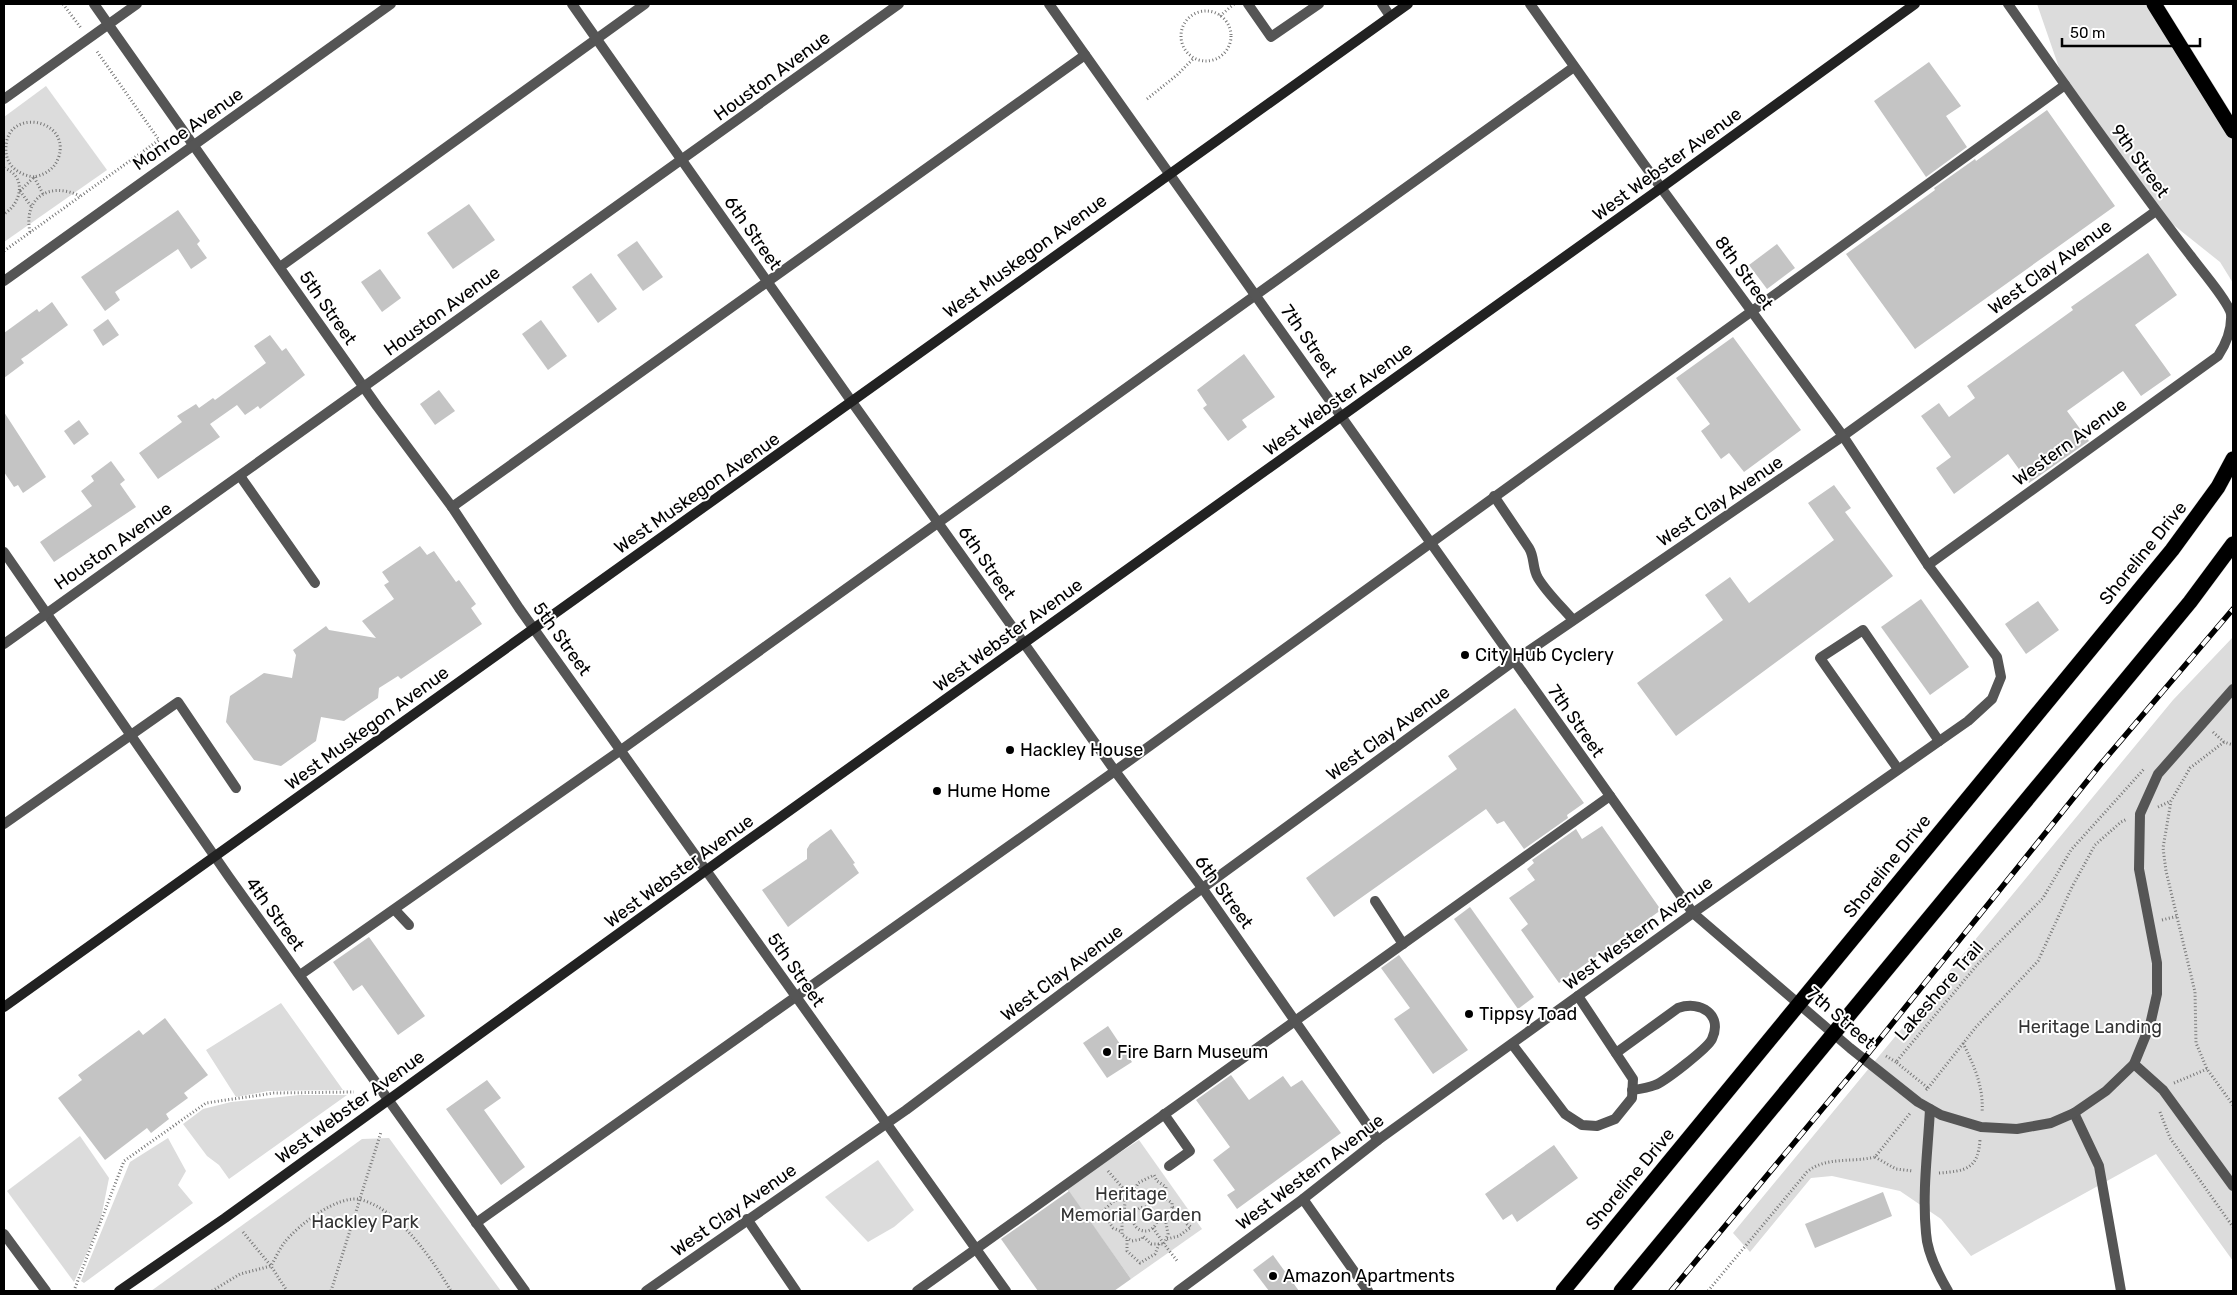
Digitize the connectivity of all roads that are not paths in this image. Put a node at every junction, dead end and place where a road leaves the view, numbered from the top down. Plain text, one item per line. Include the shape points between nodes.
1 (94, 4) edge
2 (137, 4) edge
3 (391, 4) edge
4 (572, 4) edge
5 (645, 4) edge
6 (900, 4) edge
7 (1049, 4) edge
8 (1248, 4) edge
9 (1319, 4) edge
10 (1382, 4) edge
11 (1408, 4) edge
12 (1530, 4) edge
13 (1915, 4) edge
14 (2008, 4) edge
15 (2154, 4) edge
16 (1390, 16) junction
17 (108, 24) junction
18 (596, 38) junction
19 (1085, 56) junction
20 (1574, 67) junction
21 (2066, 85) junction
22 (4, 98) edge
23 (2233, 131) edge
24 (194, 146) junction
25 (681, 159) junction
26 (1170, 173) junction
27 (1661, 188) junction
28 (2156, 211) junction
29 (280, 268) junction
30 (4, 281) edge
31 (768, 283) junction
32 (1256, 295) junction
33 (1752, 311) junction
34 (2227, 342) joint
35 (364, 388) junction
36 (852, 402) junction
37 (1343, 416) junction
38 (1844, 436) junction
39 (2233, 459) edge
40 (240, 476) junction
41 (1494, 496) junction
42 (452, 507) junction
43 (938, 522) junction
44 (1431, 542) junction
45 (2233, 544) edge
46 (4, 552) edge
47 (1928, 565) junction
48 (315, 583) dead end
49 (46, 613) junction
50 (1573, 620) junction
51 (535, 628) junction
52 (4, 644) edge
53 (1024, 644) junction
54 (1514, 661) junction
55 (2233, 689) edge
56 (2229, 700) edge
57 (130, 736) junction
58 (1939, 741) junction
59 (621, 750) junction
60 (1898, 769) junction
61 (1115, 771) junction
62 (236, 788) dead end
63 (1610, 796) junction
64 (5, 820) edge
65 (216, 858) junction
66 (706, 870) junction
67 (1203, 889) junction
68 (1375, 901) dead end
69 (395, 910) junction
70 (1694, 913) junction
71 (409, 925) dead end
72 (1402, 944) junction
73 (300, 976) junction
74 (1578, 996) junction
75 (796, 998) junction
76 (1800, 1004) junction
77 (4, 1007) edge
78 (1295, 1021) junction
79 (1833, 1033) junction
80 (1512, 1044) junction
81 (1616, 1053) junction
82 (2134, 1064) junction
83 (1632, 1090) junction
84 (389, 1099) junction
85 (1930, 1108) junction
86 (2074, 1113) junction
87 (1164, 1114) junction
88 (886, 1124) junction
89 (1378, 1140) junction
90 (1169, 1166) dead end
91 (2233, 1186) edge
92 (1303, 1199) junction
93 (747, 1219) junction
94 (476, 1224) junction
95 (4, 1234) edge
96 (976, 1249) junction
97 (46, 1291) edge
98 (119, 1291) edge
99 (525, 1291) edge
100 (646, 1291) edge
101 (796, 1291) edge
102 (917, 1291) edge
103 (1006, 1291) edge
104 (1178, 1291) edge
105 (1368, 1291) edge
106 (1562, 1291) edge
107 (1621, 1291) edge
108 (1948, 1291) edge
109 (2121, 1291) edge

1 - 17 street, 5th Street
2 - 17 street
3 - 24 street, Monroe Avenue
4 - 18 street, 6th Street
5 - 18 street
6 - 25 street, Houston Avenue via 704,146
7 - 19 street, 7th Street
8 - 9 street via 1271,36
10 - 16 street
11 - 16 main road, West Muskegon Avenue
12 - 20 street, 8th Street
13 - 27 main road, West Webster Avenue
14 - 21 street, 9th Street
15 - 23 highway
16 - 26 main road, West Muskegon Avenue
17 - 22 street
17 - 24 street, 5th Street
18 - 25 street, 6th Street
18 - 29 street
19 - 26 street, 7th Street
19 - 31 street
20 - 27 street, 8th Street
20 - 32 street
21 - 28 street, 9th Street
21 - 33 street
24 - 29 street, 5th Street
24 - 30 street, Monroe Avenue
25 - 31 street, 6th Street
25 - 35 street, Houston Avenue
26 - 32 street, 7th Street
26 - 36 main road, West Muskegon Avenue
27 - 33 street, 8th Street
27 - 37 main road, West Webster Avenue
28 - 34 street, 9th Street via 2231,313
28 - 38 street, West Clay Avenue
29 - 35 street, 5th Street
31 - 36 street, 6th Street
31 - 42 street
32 - 37 street, 7th Street
32 - 43 street
33 - 38 street, 8th Street
33 - 41 street
34 - 47 street, Western Avenue via 2218,356
35 - 40 street, Houston Avenue
35 - 42 street, 5th Street
36 - 43 street, 6th Street
36 - 51 main road, West Muskegon Avenue
37 - 44 street, 7th Street
37 - 53 main road, West Webster Avenue
38 - 47 street, 8th Street
38 - 50 street, West Clay Avenue
39 - 76 highway, Shoreline Drive via 2218,487 2172,550
40 - 48 street
40 - 49 street, Houston Avenue
41 - 44 street
41 - 50 street via 1534,557 1533,568 1538,579
42 - 51 street, 5th Street
43 - 53 street, 6th Street
43 - 59 street
44 - 54 street, 7th Street
44 - 61 street
45 - 79 highway via 2190,602
46 - 49 street, 4th Street
47 - 58 street, West Western Avenue via 1997,657 2000,677 1992,699
49 - 52 street, Houston Avenue
49 - 57 street, 4th Street
50 - 54 street, West Clay Avenue
51 - 59 street, 5th Street
51 - 65 main road, West Muskegon Avenue
53 - 61 street, 6th Street
53 - 66 main road, West Webster Avenue
54 - 63 street, 7th Street
54 - 67 street, West Clay Avenue
55 - 56 street
56 - 82 street, 7th Street via 2158,774 2140,814 2139,869 2157,963 2157,994 2150,1025
57 - 62 street via 178,702
57 - 64 street
57 - 65 street, 4th Street
58 - 60 street, West Western Avenue
58 - 60 street via 1863,630 1820,658
59 - 66 street, 5th Street
59 - 69 street
60 - 70 street, West Western Avenue
61 - 67 street, 6th Street
61 - 75 street
63 - 70 street, 7th Street
63 - 72 street
65 - 73 street, 4th Street
65 - 77 main road, West Muskegon Avenue
66 - 75 street, 5th Street
66 - 84 main road, West Webster Avenue
67 - 78 street, 6th Street
67 - 88 street, West Clay Avenue
68 - 72 street
69 - 71 street
69 - 73 street
70 - 74 street, West Western Avenue
70 - 76 street, 7th Street
72 - 78 street
73 - 84 street, 4th Street
74 - 80 street, West Western Avenue
74 - 81 street
75 - 88 street, 5th Street
75 - 94 street
76 - 79 street, 7th Street
76 - 106 highway, Shoreline Drive
78 - 87 street
78 - 89 street, 6th Street
79 - 85 street, 7th Street via 1863,1060
79 - 107 highway
80 - 83 street via 1565,1114 1582,1125 1597,1126 1615,1119 1632,1098
80 - 89 street, West Western Avenue
81 - 83 street via 1633,1079
81 - 83 street via 1678,1008 1689,1004 1708,1011 1712,1019 1712,1040 1706,1048 1657,1085
82 - 86 street, 7th Street via 2106,1091
82 - 91 street via 2163,1090
84 - 94 street, 4th Street
84 - 98 main road, West Webster Avenue
85 - 86 street, 7th Street via 1941,1115 1981,1127 2018,1129 2051,1123
85 - 108 street via 1926,1235 1938,1275
86 - 109 street via 2099,1166
87 - 90 street via 1190,1151
87 - 96 street
88 - 93 street, West Clay Avenue
88 - 96 street, 5th Street
89 - 92 street, West Western Avenue
92 - 104 street, West Western Avenue
92 - 105 street
93 - 100 street, West Clay Avenue
93 - 101 street
94 - 99 street, 4th Street
95 - 97 street
96 - 102 street
96 - 103 street, 5th Street

